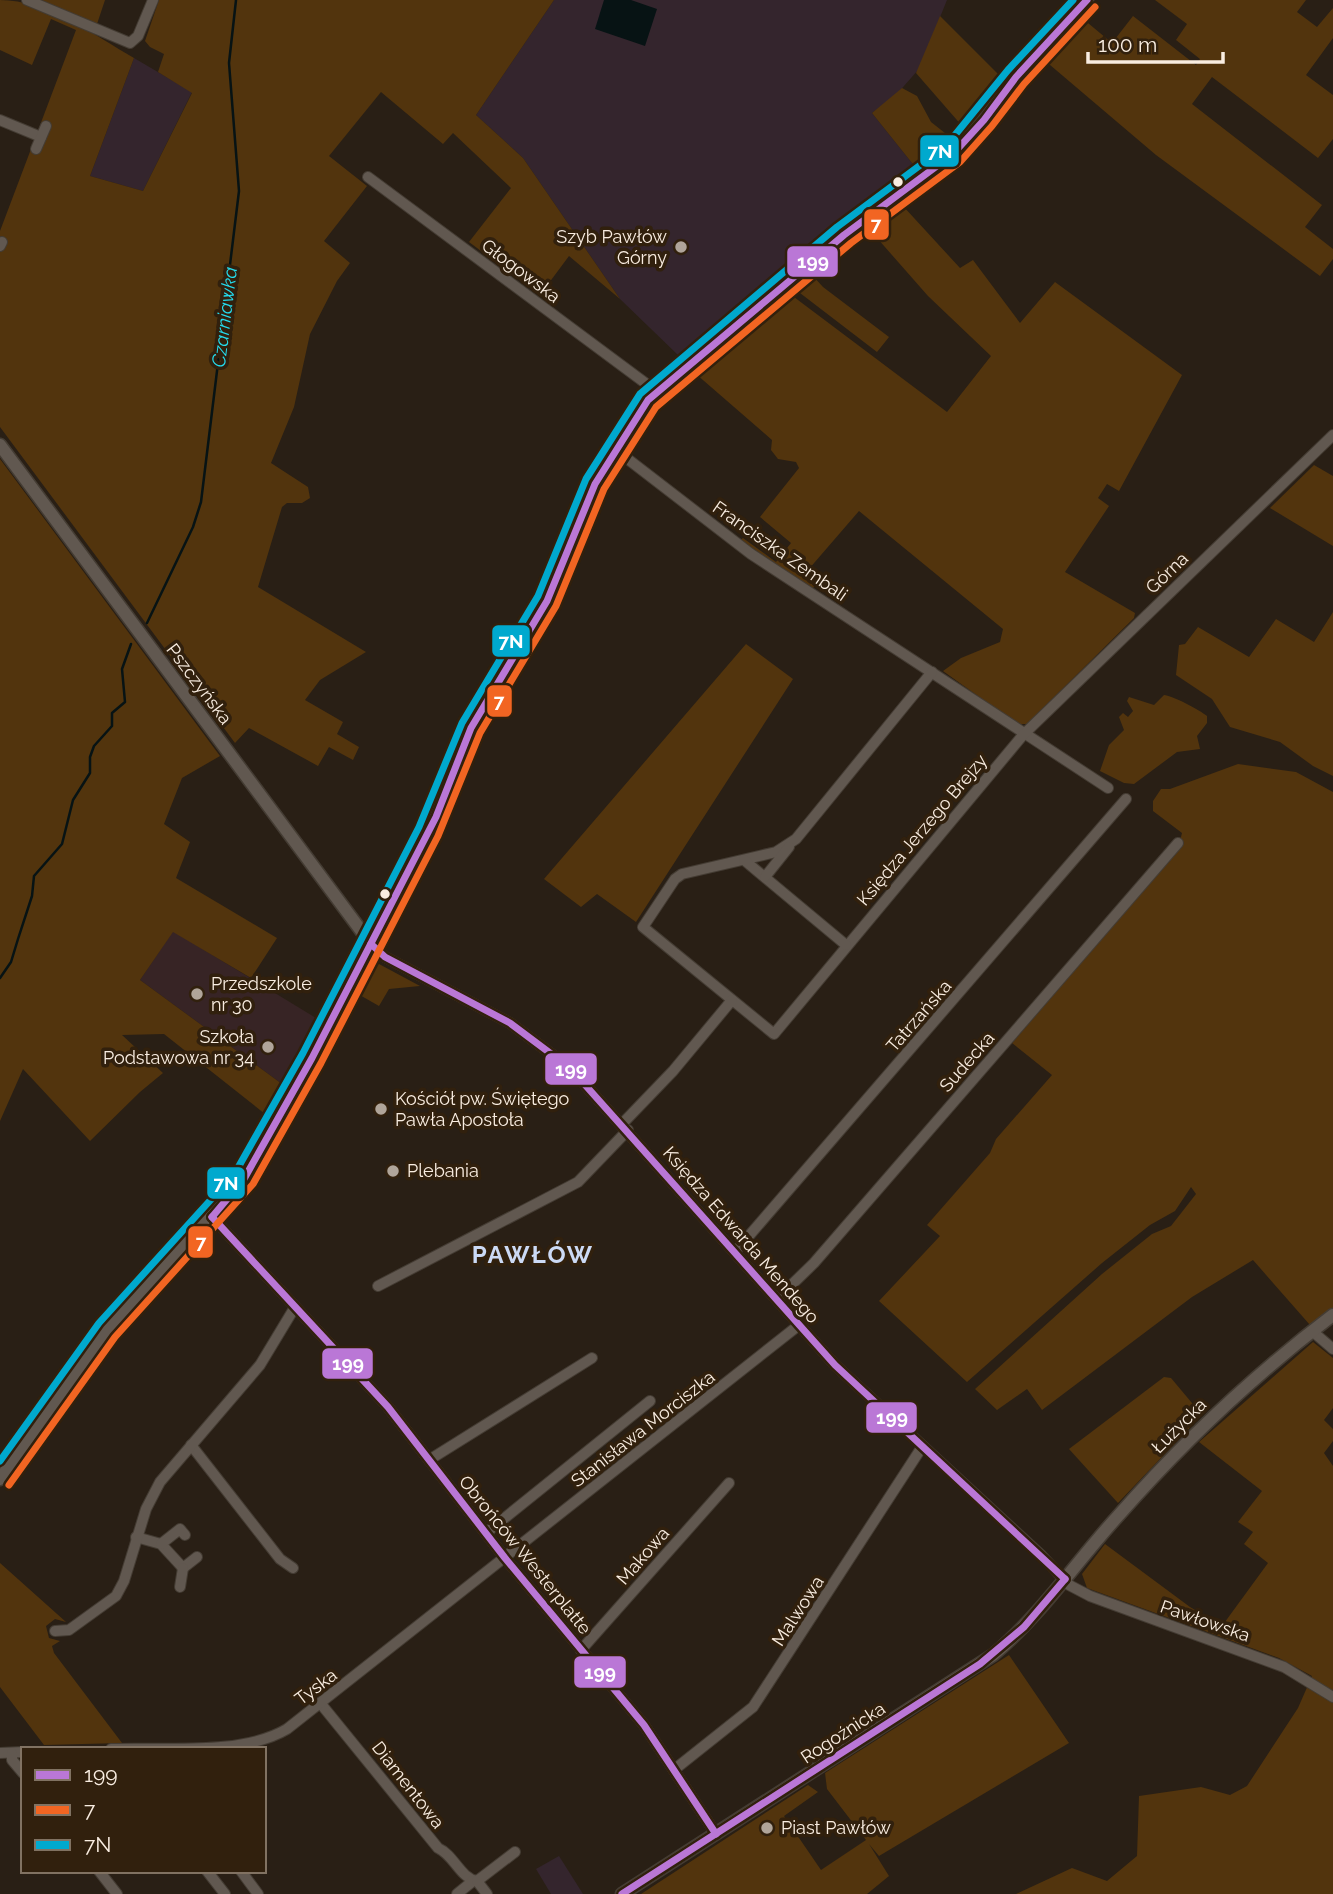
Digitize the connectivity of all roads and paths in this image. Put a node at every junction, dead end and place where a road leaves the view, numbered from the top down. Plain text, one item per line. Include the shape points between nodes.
1 (27, 0) edge
2 (153, 0) edge
3 (1087, 0) edge
4 (0, 120) edge
5 (46, 126) dead end
6 (41, 137) junction
7 (36, 149) dead end
8 (368, 177) dead end
9 (656, 391) junction
10 (1333, 435) edge
11 (0, 445) edge
12 (616, 450) junction
13 (932, 672) junction
14 (1023, 734) junction
15 (1108, 788) dead end
16 (1126, 799) dead end
17 (796, 839) junction
18 (1178, 843) dead end
19 (744, 860) junction
20 (765, 877) junction
21 (371, 944) junction
22 (846, 945) junction
23 (732, 1000) junction
24 (625, 1127) junction
25 (212, 1217) junction
26 (735, 1252) junction
27 (379, 1286) dead end
28 (777, 1299) junction
29 (295, 1307) junction
30 (1333, 1315) edge
31 (799, 1325) junction
32 (1312, 1331) junction
33 (1333, 1349) edge
34 (592, 1358) dead end
35 (650, 1401) dead end
36 (191, 1445) junction
37 (922, 1447) junction
38 (429, 1460) junction
39 (0, 1479) edge
40 (729, 1483) dead end
41 (486, 1533) junction
42 (185, 1535) dead end
43 (136, 1537) junction
44 (161, 1544) junction
45 (197, 1557) dead end
46 (505, 1558) junction
47 (293, 1568) dead end
48 (183, 1569) junction
49 (1065, 1578) junction
50 (180, 1587) dead end
51 (55, 1630) dead end
52 (581, 1650) junction
53 (1333, 1697) edge
54 (321, 1704) junction
55 (175, 1747) edge
56 (0, 1753) edge
57 (17, 1753) edge
58 (675, 1769) junction
59 (21, 1771) edge
60 (716, 1834) junction
61 (515, 1852) dead end
62 (101, 1873) edge
63 (209, 1873) edge
64 (242, 1873) edge
65 (475, 1881) junction
66 (117, 1894) edge
67 (225, 1894) edge
68 (258, 1894) edge
69 (457, 1894) edge
70 (487, 1894) edge
71 (622, 1894) edge

1 - 2 street via 130,43 138,36
3 - 9 street via 953,153 844,234
4 - 6 street
5 - 6 street
6 - 7 street
8 - 9 street, Głogowska
9 - 12 street
10 - 14 street, Górna
11 - 21 street, Pszczyńska
12 - 13 street, Franciszka Zembali via 751,554
12 - 21 street via 587,501 547,601 471,727 436,817
13 - 14 street, Franciszka Zembali
13 - 17 street
14 - 15 street, Franciszka Zembali
14 - 22 street, Księdza Jerzego Brejzy
16 - 26 street, Tatrzańska
17 - 19 street via 775,852
17 - 20 street
18 - 28 street, Sudecka via 814,1263
19 - 20 street
19 - 23 street, Księdza Jerzego Brejzy via 674,879 643,928
20 - 22 street
21 - 24 street, Księdza Edwarda Mendego via 385,957 533,1038 579,1076
21 - 25 street via 252,1166
22 - 23 street, Księdza Jerzego Brejzy via 774,1034
23 - 24 street
24 - 26 street, Księdza Edwarda Mendego
24 - 27 street via 578,1182
25 - 29 street, Obrońców Westerplatte
25 - 39 street via 107,1330
26 - 28 street, Księdza Edwarda Mendego
28 - 31 street, Księdza Edwarda Mendego
29 - 36 street via 260,1364
29 - 38 street, Obrońców Westerplatte via 368,1383
30 - 32 street, Łużycka
31 - 37 street, Księdza Edwarda Mendego
31 - 46 street, Stanisława Morciszka
32 - 33 street
32 - 49 street, Łużycka via 1178,1451
34 - 38 street
35 - 41 street
36 - 43 street via 160,1482
36 - 47 street via 280,1559
37 - 49 street, Księdza Edwarda Mendego
37 - 58 street, Malwowa via 753,1707
38 - 41 street, Obrońców Westerplatte
40 - 52 street, Makowa
41 - 46 street, Obrońców Westerplatte
42 - 44 street via 180,1529
43 - 44 street
43 - 51 street via 116,1596 69,1630
44 - 48 street
45 - 48 street
46 - 52 street, Obrońców Westerplatte
46 - 54 street, Tyska
48 - 50 street
49 - 53 street, Pawłowska via 1090,1597 1284,1667
49 - 60 street, Rogoźnicka via 1024,1627 993,1655
52 - 58 street, Obrońców Westerplatte
54 - 55 street, Tyska via 275,1736 256,1743
54 - 65 street, Diamentowa via 438,1848
56 - 57 street
57 - 59 street via 12,1760
58 - 60 street, Obrońców Westerplatte
60 - 71 street, Rogoźnicka
61 - 65 street
62 - 66 street
63 - 67 street
64 - 68 street
65 - 69 street
65 - 70 street, Diamentowa

